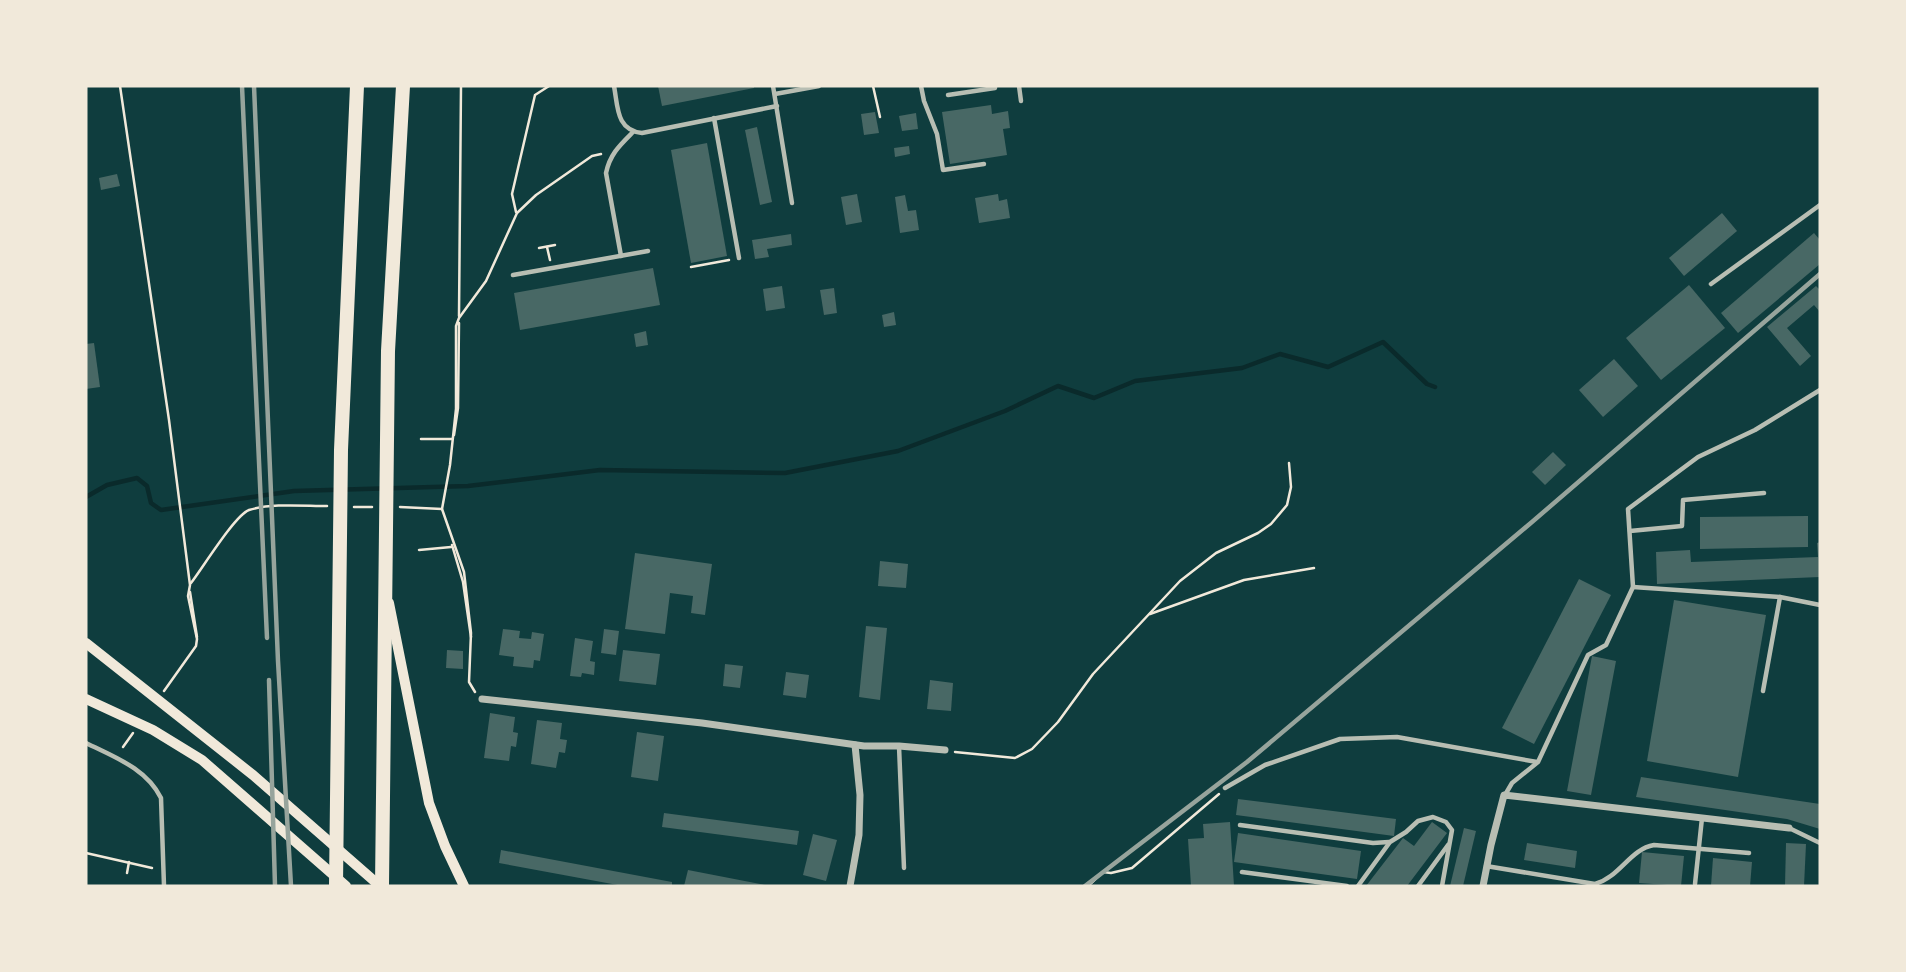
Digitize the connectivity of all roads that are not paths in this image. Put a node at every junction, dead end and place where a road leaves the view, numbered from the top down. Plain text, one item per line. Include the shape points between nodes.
1 (357, 86) edge
2 (404, 86) edge
3 (614, 86) edge
4 (773, 86) edge
5 (818, 86) edge
6 (921, 86) edge
7 (995, 86) edge
8 (1019, 86) edge
9 (775, 94) junction
10 (948, 95) dead end
11 (1021, 101) dead end
12 (777, 106) junction
13 (715, 118) junction
14 (633, 132) junction
15 (984, 164) dead end
16 (792, 203) dead end
17 (1820, 205) edge
18 (649, 251) dead end
19 (621, 256) junction
20 (739, 258) road end
21 (513, 275) dead end
22 (1712, 285) dead end
23 (1820, 390) edge
24 (1764, 493) dead end
25 (1630, 531) junction
26 (386, 582) junction
27 (1633, 587) junction
28 (1780, 597) junction
29 (1820, 605) edge
30 (86, 643) edge
31 (1763, 691) dead end
32 (86, 699) edge
33 (482, 699) road end
34 (86, 743) edge
35 (855, 744) junction
36 (899, 746) junction
37 (945, 750) road end
38 (1538, 762) junction
39 (1226, 788) road end
40 (1504, 795) junction
41 (1702, 818) junction
42 (1240, 825) dead end
43 (1789, 828) joint
44 (1390, 842) junction
45 (1451, 842) junction
46 (1820, 843) edge
47 (1699, 849) junction
48 (1749, 853) dead end
49 (1486, 866) junction
50 (904, 868) dead end
51 (1242, 872) dead end
52 (1695, 884) dead end
53 (164, 886) edge
54 (336, 886) edge
55 (346, 886) edge
56 (381, 886) edge
57 (464, 886) edge
58 (850, 886) edge
59 (1347, 886) edge
60 (1357, 886) edge
61 (1418, 886) edge
62 (1442, 886) edge
63 (1483, 886) edge

1 - 54 highway via 341,450
2 - 26 highway via 388,379
3 - 14 lane via 621,120
4 - 9 lane
5 - 9 lane
6 - 15 lane via 943,170
7 - 10 lane
8 - 11 lane
9 - 12 lane
12 - 13 lane
12 - 16 lane
13 - 14 lane
13 - 20 lane
14 - 19 lane via 614,150 606,173
17 - 22 lane
18 - 19 lane
19 - 21 lane
23 - 25 lane via 1755,430 1698,457 1628,509
24 - 25 lane via 1683,500 1682,526
25 - 27 lane
26 - 56 highway
26 - 57 main road via 429,803
27 - 28 lane
27 - 38 lane via 1606,645 1588,655
28 - 29 lane
28 - 31 lane
30 - 56 main road via 253,775
32 - 55 main road via 153,730 202,760
33 - 35 street
34 - 53 lane via 147,776 155,786 160,798
35 - 36 street
35 - 58 street via 860,809
36 - 37 street
36 - 50 lane
38 - 39 lane via 1397,737 1340,739 1265,765
38 - 40 lane
40 - 41 street
40 - 49 street
41 - 43 street
41 - 47 lane
42 - 44 lane
43 - 46 lane
44 - 45 lane via 1418,821 1433,817 1446,822
44 - 60 lane
45 - 61 lane
45 - 62 lane
47 - 48 lane
47 - 49 lane via 1642,847 1608,880 1595,884
47 - 52 lane
49 - 63 street
51 - 59 lane

